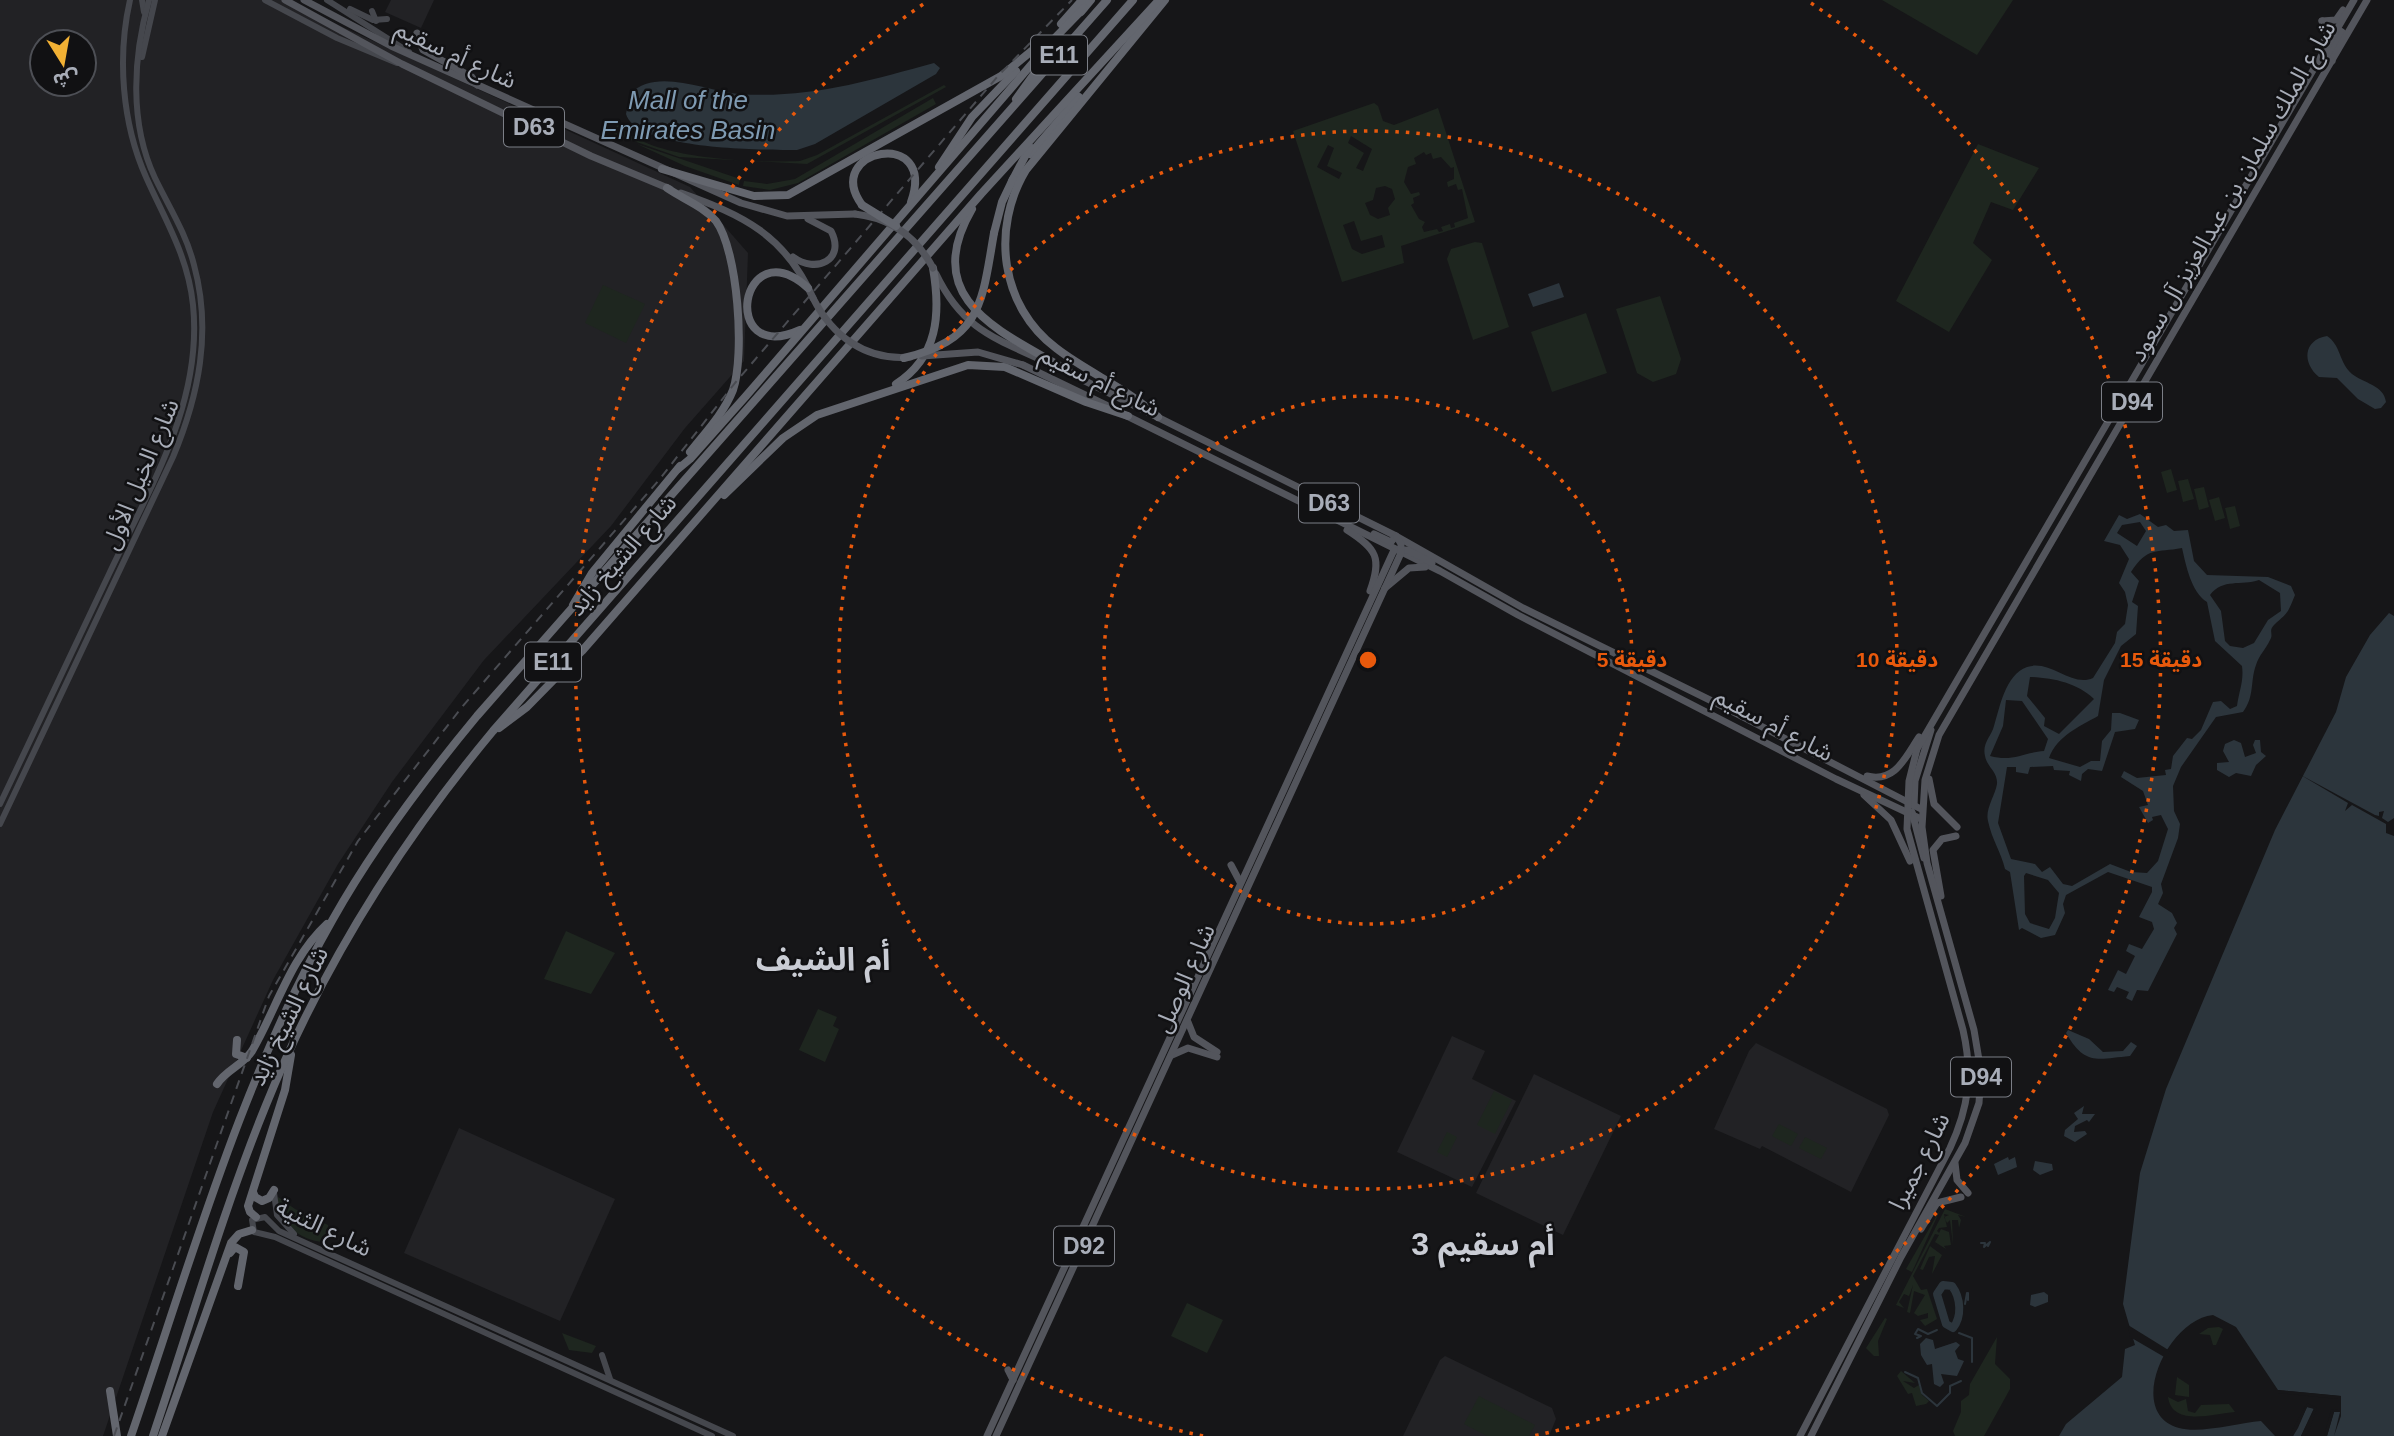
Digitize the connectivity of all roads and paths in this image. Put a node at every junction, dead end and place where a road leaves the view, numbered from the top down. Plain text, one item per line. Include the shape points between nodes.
1 (130, 0) edge
2 (142, 0) edge
3 (149, 0) edge
4 (155, 0) edge
5 (265, 0) edge
6 (285, 0) edge
7 (304, 0) edge
8 (1091, 0) edge
9 (1107, 0) edge
10 (1133, 0) edge
11 (1156, 0) edge
12 (1165, 0) edge
13 (2354, 0) edge
14 (2367, 0) edge
15 (329, 1) edge
16 (1083, 4) edge
17 (372, 11) dead end
18 (145, 14) junction
19 (387, 19) dead end
20 (376, 21) junction
21 (2337, 29) junction
22 (1055, 32) junction
23 (417, 33) dead end
24 (385, 48) junction
25 (409, 52) junction
26 (2332, 61) junction
27 (402, 64) junction
28 (1105, 64) junction
29 (2317, 64) junction
30 (138, 72) junction
31 (478, 85) junction
32 (1010, 111) junction
33 (662, 169) junction
34 (667, 188) junction
35 (925, 188) junction
36 (981, 194) junction
37 (909, 205) junction
38 (799, 216) junction
39 (896, 226) junction
40 (784, 251) junction
41 (933, 268) junction
42 (808, 288) junction
43 (802, 328) junction
44 (904, 358) junction
45 (1078, 377) junction
46 (881, 392) junction
47 (1128, 416) junction
48 (1158, 417) junction
49 (678, 469) junction
50 (703, 513) junction
51 (1332, 517) junction
52 (1340, 522) junction
53 (1396, 536) junction
54 (1403, 552) junction
55 (1440, 571) junction
56 (1466, 576) junction
57 (1385, 588) junction
58 (2016, 599) junction
59 (1998, 608) junction
60 (1365, 612) junction
61 (569, 614) junction
62 (1945, 697) junction
63 (1320, 711) junction
64 (1309, 717) dead end
65 (493, 731) junction
66 (1930, 762) junction
67 (1856, 774) junction
68 (1836, 779) junction
69 (1292, 788) junction
70 (1296, 800) dead end
71 (0, 804) edge
72 (1912, 807) junction
73 (0, 824) edge
74 (1911, 828) junction
75 (1249, 862) junction
76 (1927, 863) junction
77 (1245, 870) junction
78 (1240, 882) junction
79 (1242, 895) junction
80 (1926, 902) junction
81 (1941, 911) junction
82 (332, 920) junction
83 (1194, 985) junction
84 (1188, 1019) junction
85 (1179, 1039) junction
86 (237, 1040) dead end
87 (292, 1047) junction
88 (1171, 1056) junction
89 (247, 1058) junction
90 (217, 1084) dead end
91 (1959, 1129) junction
92 (1955, 1160) junction
93 (1944, 1179) junction
94 (1931, 1182) junction
95 (253, 1190) junction
96 (274, 1190) joint
97 (256, 1217) junction
98 (1916, 1229) junction
99 (252, 1230) junction
100 (298, 1238) junction
101 (225, 1262) junction
102 (238, 1286) dead end
103 (420, 1303) junction
104 (427, 1314) dead end
105 (473, 1327) junction
106 (462, 1330) dead end
107 (602, 1355) dead end
108 (540, 1358) junction
109 (1008, 1370) dead end
110 (595, 1371) junction
111 (610, 1378) junction
112 (1013, 1380) junction
113 (110, 1391) dead end
114 (688, 1425) junction
115 (711, 1426) junction
116 (991, 1435) edge
117 (117, 1436) edge
118 (131, 1436) edge
119 (153, 1436) edge
120 (162, 1436) edge
121 (712, 1436) edge
122 (733, 1436) edge
123 (980, 1436) edge
124 (1800, 1436) edge
125 (1811, 1436) edge

1 - 71 main road, شارع الخيل الأول via 124,51 129,125 187,270 194,317 192,372 171,440
2 - 18 main road
3 - 18 main road, شارع الخيل الأول
4 - 30 main road
5 - 27 main road via 337,38
6 - 24 main road, شارع أم سقيم / D63
7 - 24 main road, شارع أم سقيم / D63
8 - 16 highway
9 - 32 highway, شارع الشيخ زايد / E11
10 - 65 highway, شارع الشيخ زايد / E11
11 - 28 highway
12 - 28 highway
13 - 21 main road, شارع الملك سلمان بن عبدالعزيز آل سعود / D94
13 - 29 main road via 2336,20 2322,21 2327,33
14 - 26 main road, شارع الملك سلمان بن عبدالعزيز آل سعود / D94
15 - 20 main road
15 - 25 main road
16 - 22 highway
16 - 32 highway
16 - 35 highway
17 - 20 main road
18 - 30 main road, شارع الخيل الأول
19 - 20 main road
21 - 26 main road via 2342,32 2329,55
21 - 29 main road, شارع الملك سلمان بن عبدالعزيز آل سعود / D94
22 - 33 highway via 1001,76 794,193 754,196
22 - 35 highway via 972,117
23 - 31 main road via 423,51 470,75
24 - 25 main road, شارع أم سقيم / D63
24 - 27 main road, شارع أم سقيم / D63
25 - 31 main road, شارع أم سقيم / D63
26 - 58 main road, شارع الملك سلمان بن عبدالعزيز آل سعود / D94
27 - 34 main road, شارع أم سقيم / D63
28 - 36 highway
28 - 44 highway, bridge via 1012,181 993,233 986,289 970,321 941,345
28 - 48 highway via 1018,185 1005,226 1005,260 1017,301 1039,333
29 - 59 main road, شارع الملك سلمان بن عبدالعزيز آل سعود / D94
30 - 73 main road, شارع الخيل الأول via 143,144 197,275 202,323 197,383 173,457
31 - 33 main road, شارع أم سقيم / D63
32 - 61 highway, شارع الشيخ زايد / E11
33 - 38 main road, شارع أم سقيم / D63 via 752,208
34 - 40 main road, شارع أم سقيم / D63 via 740,216
34 - 49 highway via 707,212 726,240 734,267 738,340 737,373 728,400
35 - 37 highway
36 - 45 highway via 963,225 958,245 958,271 966,297 994,328
36 - 50 highway
37 - 39 highway, bridge via 916,183 905,160 886,152 869,157 856,173 855,190 862,205
37 - 43 highway
38 - 39 main road, شارع أم سقيم / D63, bridge via 855,214
38 - 40 main road via 828,228 834,237 834,251 825,262 811,266
39 - 41 main road, شارع أم سقيم / D63, bridge via 918,244
40 - 42 main road, شارع أم سقيم / D63
41 - 45 main road, شارع أم سقيم / D63 via 960,314 984,332
41 - 46 highway via 937,320 928,350 908,375
42 - 43 highway via 789,275 772,273 752,285 745,301 751,323 765,334 782,336
42 - 44 main road, شارع أم سقيم / D63, bridge via 825,319 849,342 871,353
43 - 49 highway
44 - 47 main road, شارع أم سقيم / D63, bridge via 968,351 996,355
45 - 48 main road, شارع أم سقيم / D63
46 - 47 highway via 959,368 996,365
46 - 50 highway via 824,412 796,428
47 - 51 main road, شارع أم سقيم / D63
48 - 53 main road, شارع أم سقيم / D63
49 - 61 highway via 587,580
50 - 65 highway via 553,682 521,713
51 - 52 main road, شارع أم سقيم / D63
51 - 53 main road via 1390,542
52 - 54 main road, شارع أم سقيم / D63
52 - 60 main road via 1366,542 1375,556 1376,571
53 - 54 main road
53 - 56 main road, شارع أم سقيم / D63
54 - 55 main road, شارع أم سقيم / D63
54 - 56 main road
54 - 57 main road, شارع الوصل / D92
54 - 60 main road, شارع الوصل / D92
55 - 57 main road via 1412,567
55 - 68 main road, شارع أم سقيم / D63
56 - 67 main road, شارع أم سقيم / D63
57 - 69 main road, شارع الوصل / D92
58 - 59 main road
58 - 66 main road, شارع الملك سلمان بن عبدالعزيز آل سعود / D94 via 1945,721
59 - 62 main road, شارع الملك سلمان بن عبدالعزيز آل سعود / D94
60 - 63 main road, شارع الوصل / D92
61 - 82 highway, شارع الشيخ زايد / E11 via 432,771
62 - 67 main road via 1894,772 1882,778
62 - 72 main road via 1923,751
63 - 64 main road
63 - 75 main road, شارع الوصل / D92
65 - 87 highway, شارع الشيخ زايد / E11 via 381,883
66 - 72 main road, شارع الملك سلمان بن عبدالعزيز آل سعود / D94
66 - 81 main road via 1932,801 1956,831 1933,850
67 - 72 main road, شارع أم سقيم / D63
68 - 72 main road, شارع أم سقيم / D63
68 - 80 main road via 1873,801 1891,820
69 - 70 main road
69 - 79 main road, شارع الوصل / D92
72 - 74 main road, شارع جميرا / D94
72 - 76 main road, شارع جميرا / D94 via 1921,819
74 - 76 main road
74 - 80 main road, شارع جميرا / D94
75 - 77 main road, شارع الوصل / D92
75 - 78 main road via 1232,866
76 - 81 main road, شارع جميرا / D94
77 - 78 main road, شارع الوصل / D92
77 - 79 main road via 1249,873
78 - 83 main road, شارع الوصل / D92
79 - 84 main road, شارع الوصل / D92
80 - 91 main road, شارع جميرا / D94 via 1969,1061 1969,1097
81 - 92 main road, شارع جميرا / D94 via 1971,1014 1981,1072 1976,1113
82 - 89 highway via 315,936 292,971
82 - 118 highway, شارع الشيخ زايد / E11 via 244,1106
83 - 85 main road
83 - 112 main road, شارع الوصل / D92
84 - 85 main road, شارع الوصل / D92
84 - 88 main road via 1194,1037 1217,1054 1188,1048
85 - 88 main road, شارع الوصل / D92
86 - 89 highway via 237,1056
87 - 95 highway via 285,1090
87 - 119 highway, شارع الشيخ زايد / E11 via 254,1136
88 - 116 main road, شارع الوصل / D92 via 1049,1328
89 - 90 highway
91 - 93 main road via 1940,1175
91 - 94 main road, شارع جميرا / D94
92 - 93 main road, شارع جميرا / D94
92 - 98 main road via 1964,1195 1937,1203 1924,1225
93 - 98 main road, شارع جميرا / D94
94 - 98 main road via 1936,1189
94 - 124 main road, شارع جميرا / D94
95 - 96 highway via 262,1201
95 - 97 highway via 248,1208
96 - 100 main road via 277,1215
97 - 99 main road, شارع الثنية
97 - 100 main road, شارع الثنية via 265,1217 273,1228
98 - 125 main road, شارع جميرا / D94
99 - 101 highway via 233,1240
99 - 103 main road, شارع الثنية
100 - 110 main road, شارع الثنية
101 - 102 highway via 233,1248 243,1250
101 - 120 highway
103 - 104 main road
103 - 105 main road, شارع الثنية
105 - 106 main road
105 - 108 main road, شارع الثنية
107 - 111 main road
108 - 110 main road via 590,1376
108 - 114 main road, شارع الثنية
109 - 112 main road
110 - 111 main road, شارع الثنية
111 - 115 main road, شارع الثنية
112 - 116 main road, شارع الوصل / D92
113 - 117 highway
114 - 115 main road via 689,1420
114 - 121 main road, شارع الثنية
115 - 122 main road, شارع الثنية
116 - 123 main road

